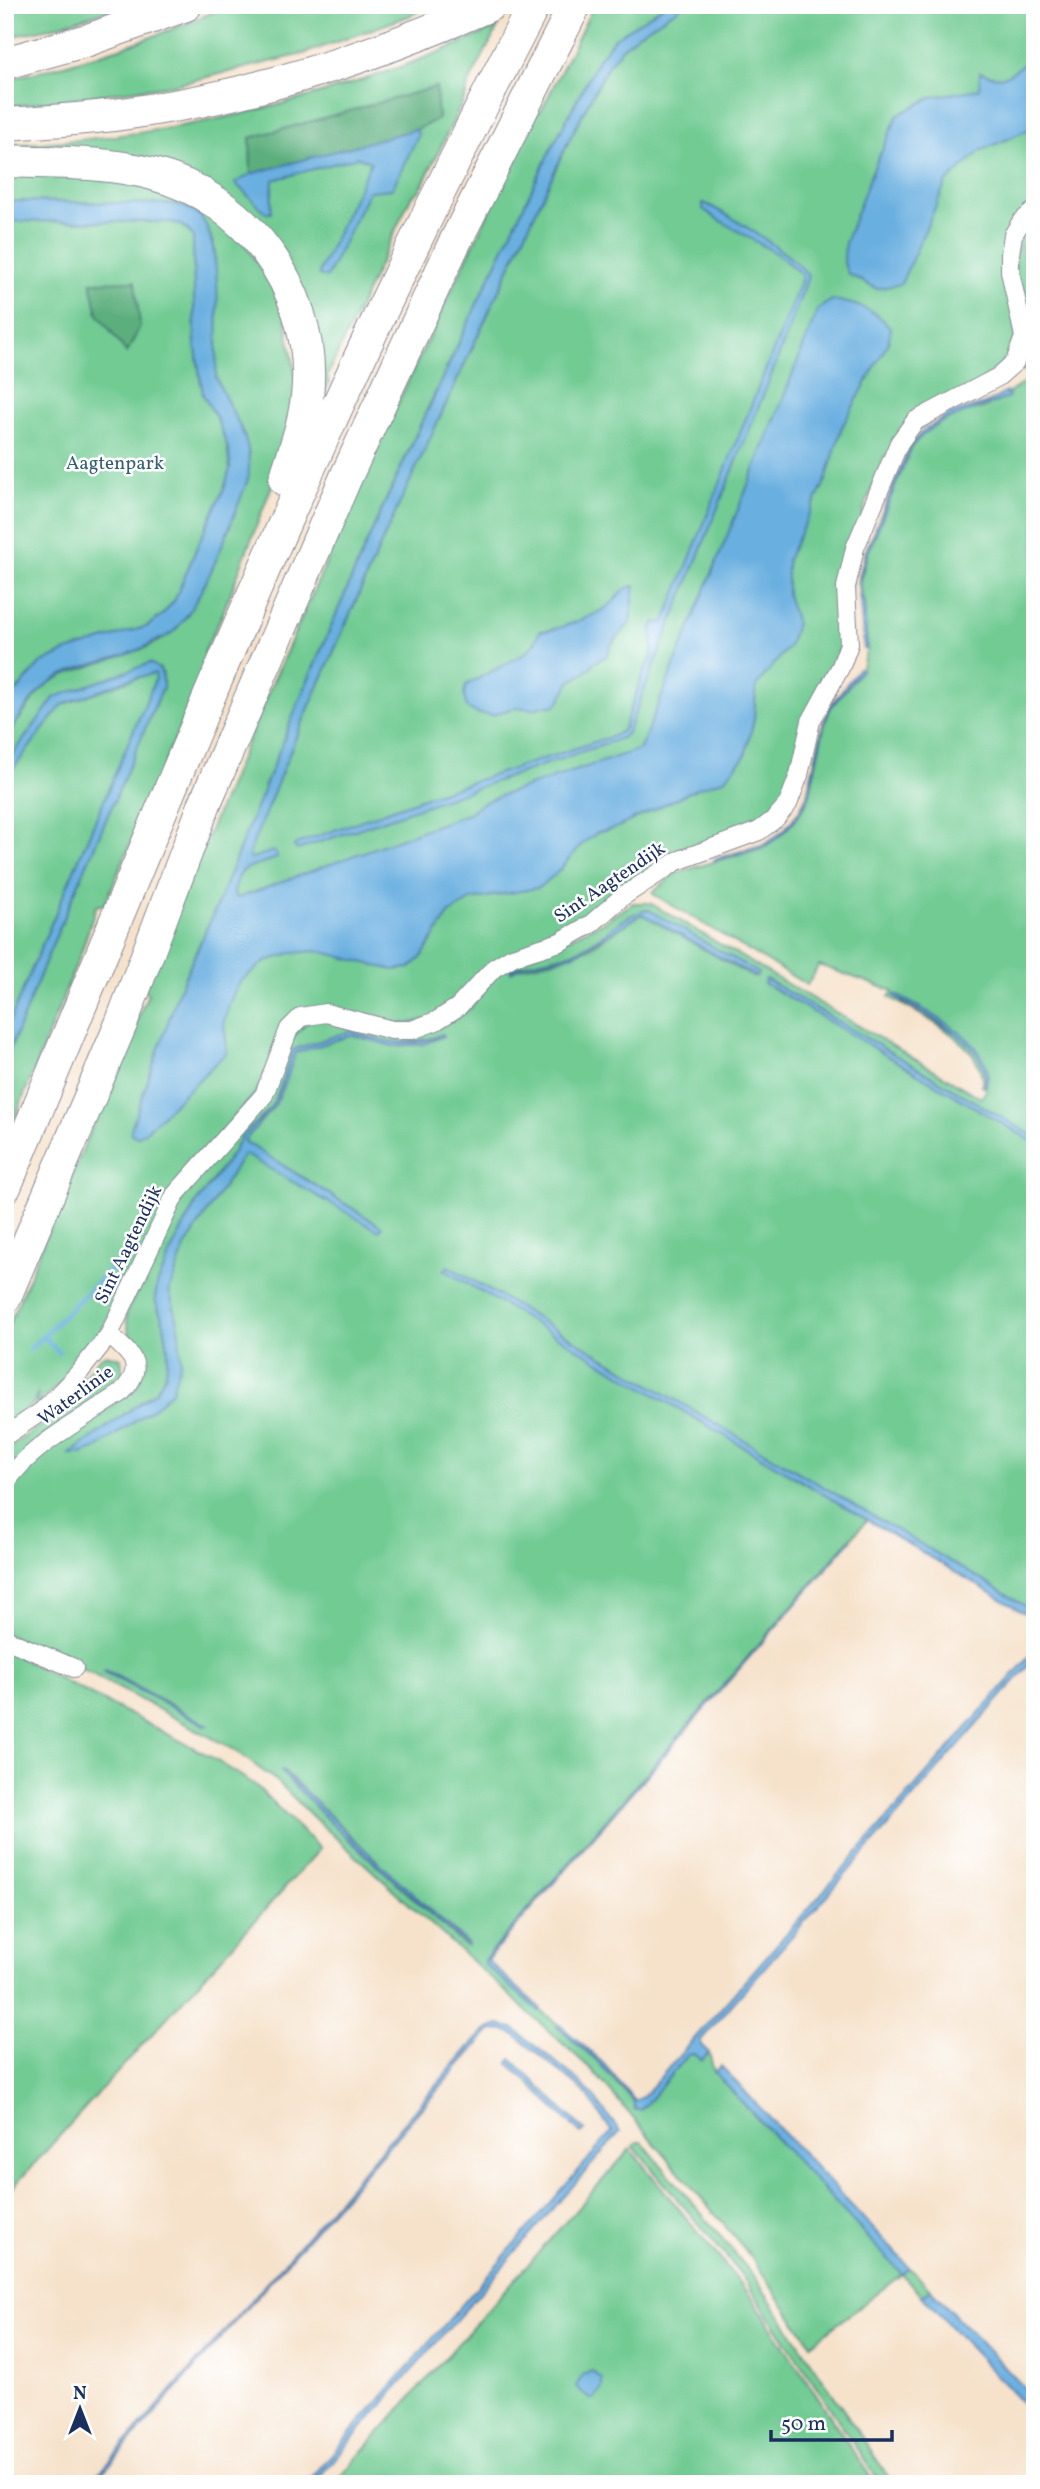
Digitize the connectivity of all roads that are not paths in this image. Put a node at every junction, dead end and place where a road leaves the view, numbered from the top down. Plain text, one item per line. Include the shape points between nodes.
1 (186, 5) edge
2 (490, 5) edge
3 (534, 5) edge
4 (575, 5) edge
5 (5, 63) edge
6 (5, 124) edge
7 (5, 161) edge
8 (1035, 210) edge
9 (240, 627) junction
10 (5, 1187) edge
11 (5, 1297) edge
12 (109, 1335) junction
13 (5, 1436) edge
14 (5, 1485) edge
15 (5, 1639) edge
16 (74, 1668) dead end

1 - 5 highway
2 - 6 highway via 404,43 292,79 210,99 106,116
3 - 9 highway via 333,417
4 - 11 highway via 453,246 346,477 205,803 121,1024
7 - 9 highway via 109,165 183,183 246,226 289,286 307,348 304,420
8 - 12 street, Sint Aagtendijk via 1013,235 1010,254 1024,337 1015,362 998,377 915,421 899,443 855,548 846,587 849,644 811,721 788,804 759,831 677,861 591,924 560,942 512,957 494,968 458,1007 436,1021 412,1030 392,1030 326,1013 301,1017 289,1029 264,1095 175,1195
9 - 10 highway
12 - 13 street, Sint Aagtendijk via 42,1410
12 - 14 street, Waterlinie via 135,1362 131,1383 31,1454
15 - 16 street

